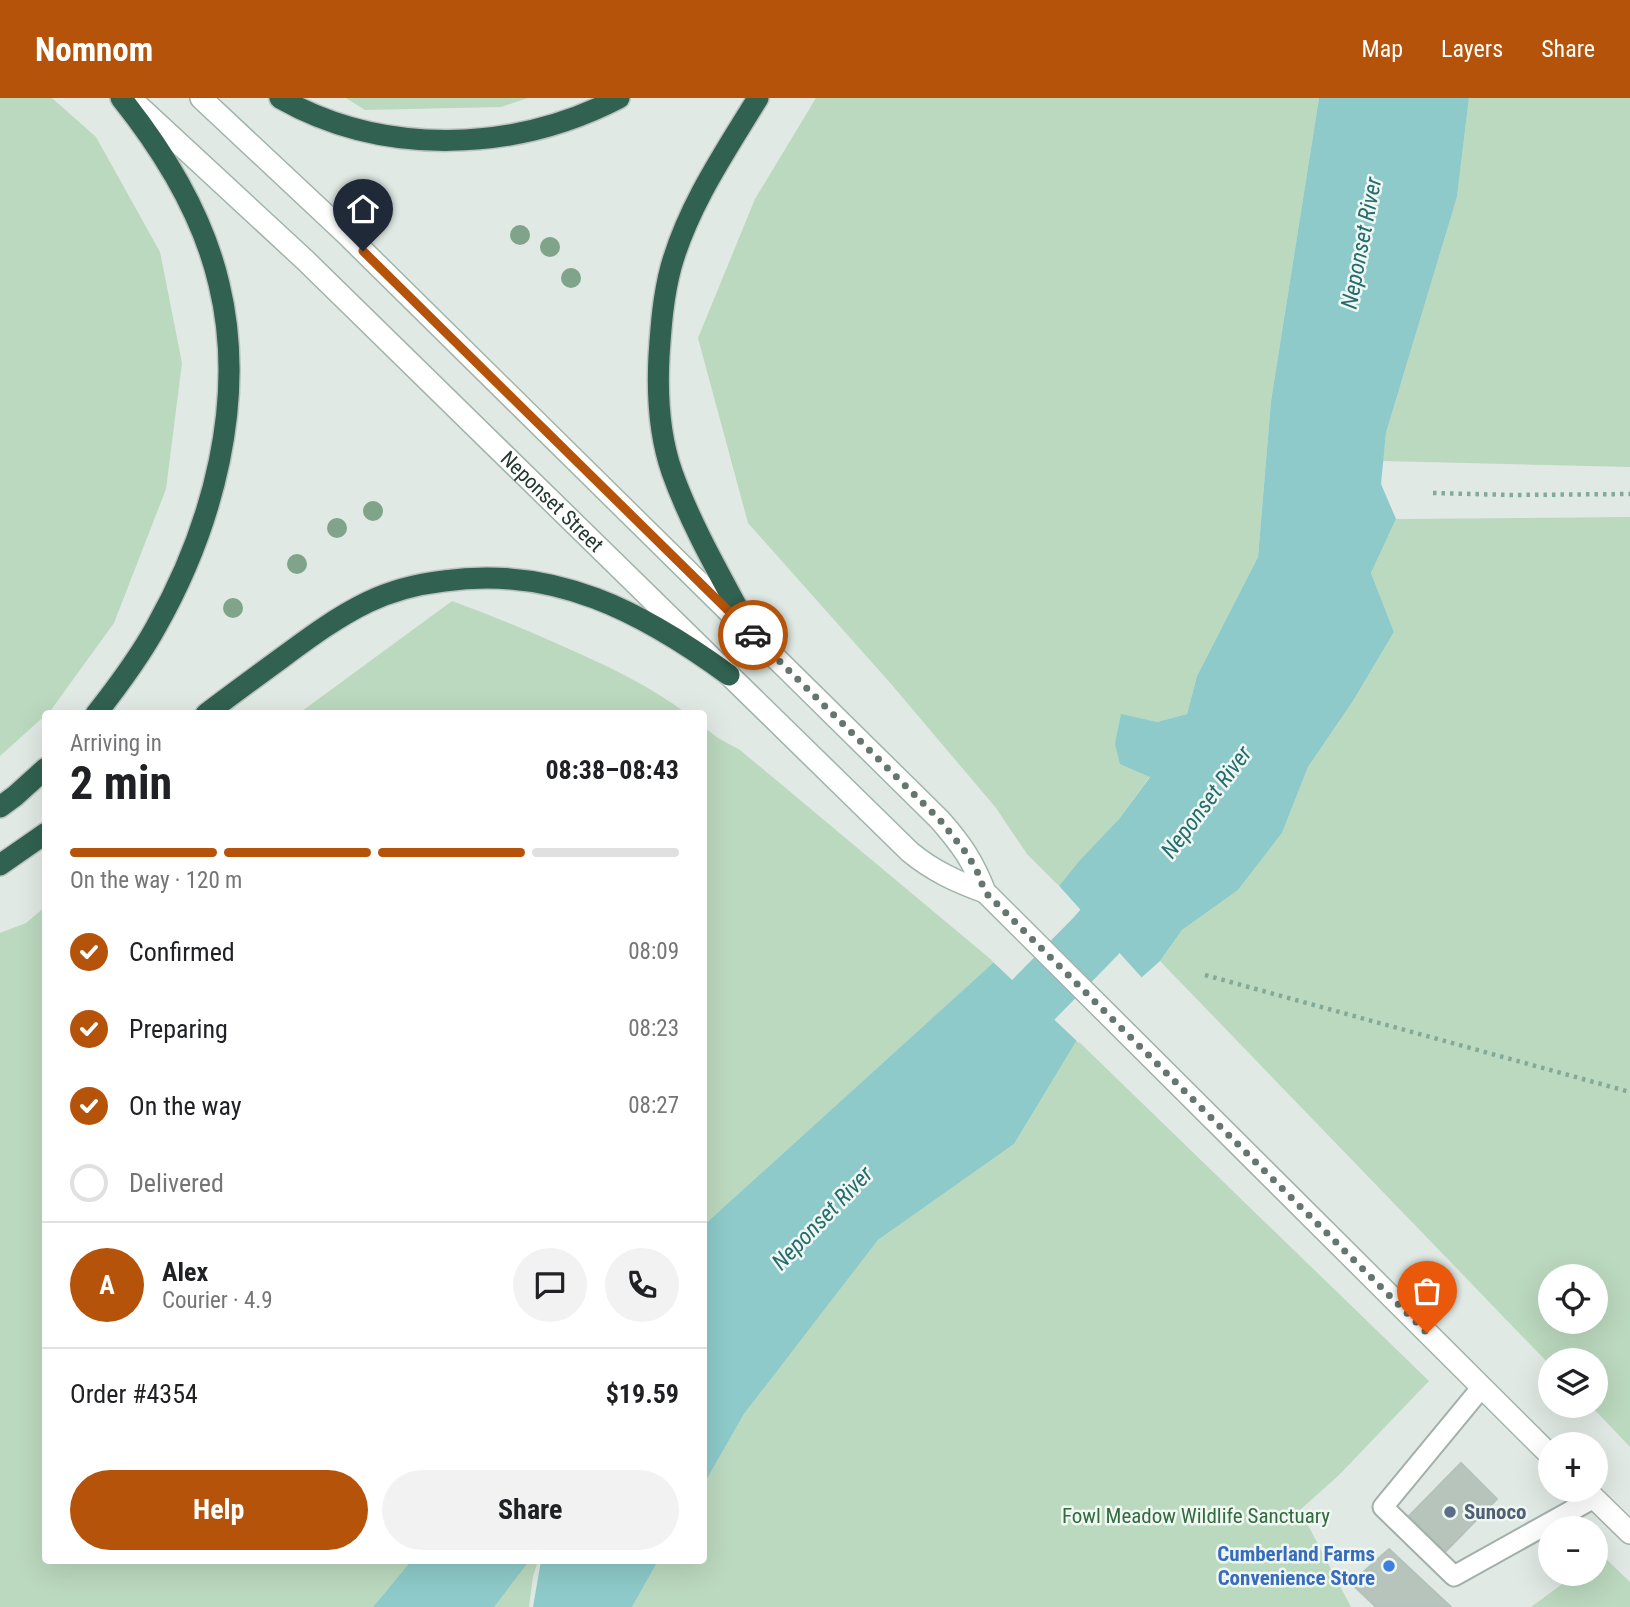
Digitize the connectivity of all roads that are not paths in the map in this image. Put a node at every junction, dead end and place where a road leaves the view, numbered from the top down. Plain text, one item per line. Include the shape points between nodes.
1 (121, 98) edge
2 (130, 98) edge
3 (201, 98) edge
4 (280, 98) edge
5 (619, 98) edge
6 (758, 98) edge
7 (751, 633) junction
8 (729, 675) junction
9 (99, 710) edge
10 (211, 710) edge
11 (42, 772) edge
12 (0, 807) edge
13 (42, 835) edge
14 (0, 865) edge
15 (985, 892) junction
16 (1482, 1387) junction
17 (1538, 1443) edge
18 (1577, 1502) edge
19 (1598, 1502) edge
20 (1630, 1534) edge

1 - 9 highway via 178,180 199,223 220,285 227,325 229,390 218,464 184,571 150,638
2 - 8 main road, Neponset Street via 305,260
3 - 7 main road, Neponset Street via 344,232
4 - 5 highway via 364,130 408,139 455,141 545,128
6 - 7 highway via 707,184 678,245 663,306 658,371 671,468
7 - 15 main road, Neponset Street via 940,820 967,854
8 - 10 highway via 675,638 604,600 526,579 470,578 409,588 362,605 318,631
8 - 15 main road, Neponset Street via 910,852 943,875
11 - 12 highway
13 - 14 highway
15 - 16 main road, Neponset Street
16 - 17 main road, Neponset Street
16 - 18 lane via 1383,1507 1454,1576
19 - 20 main road

